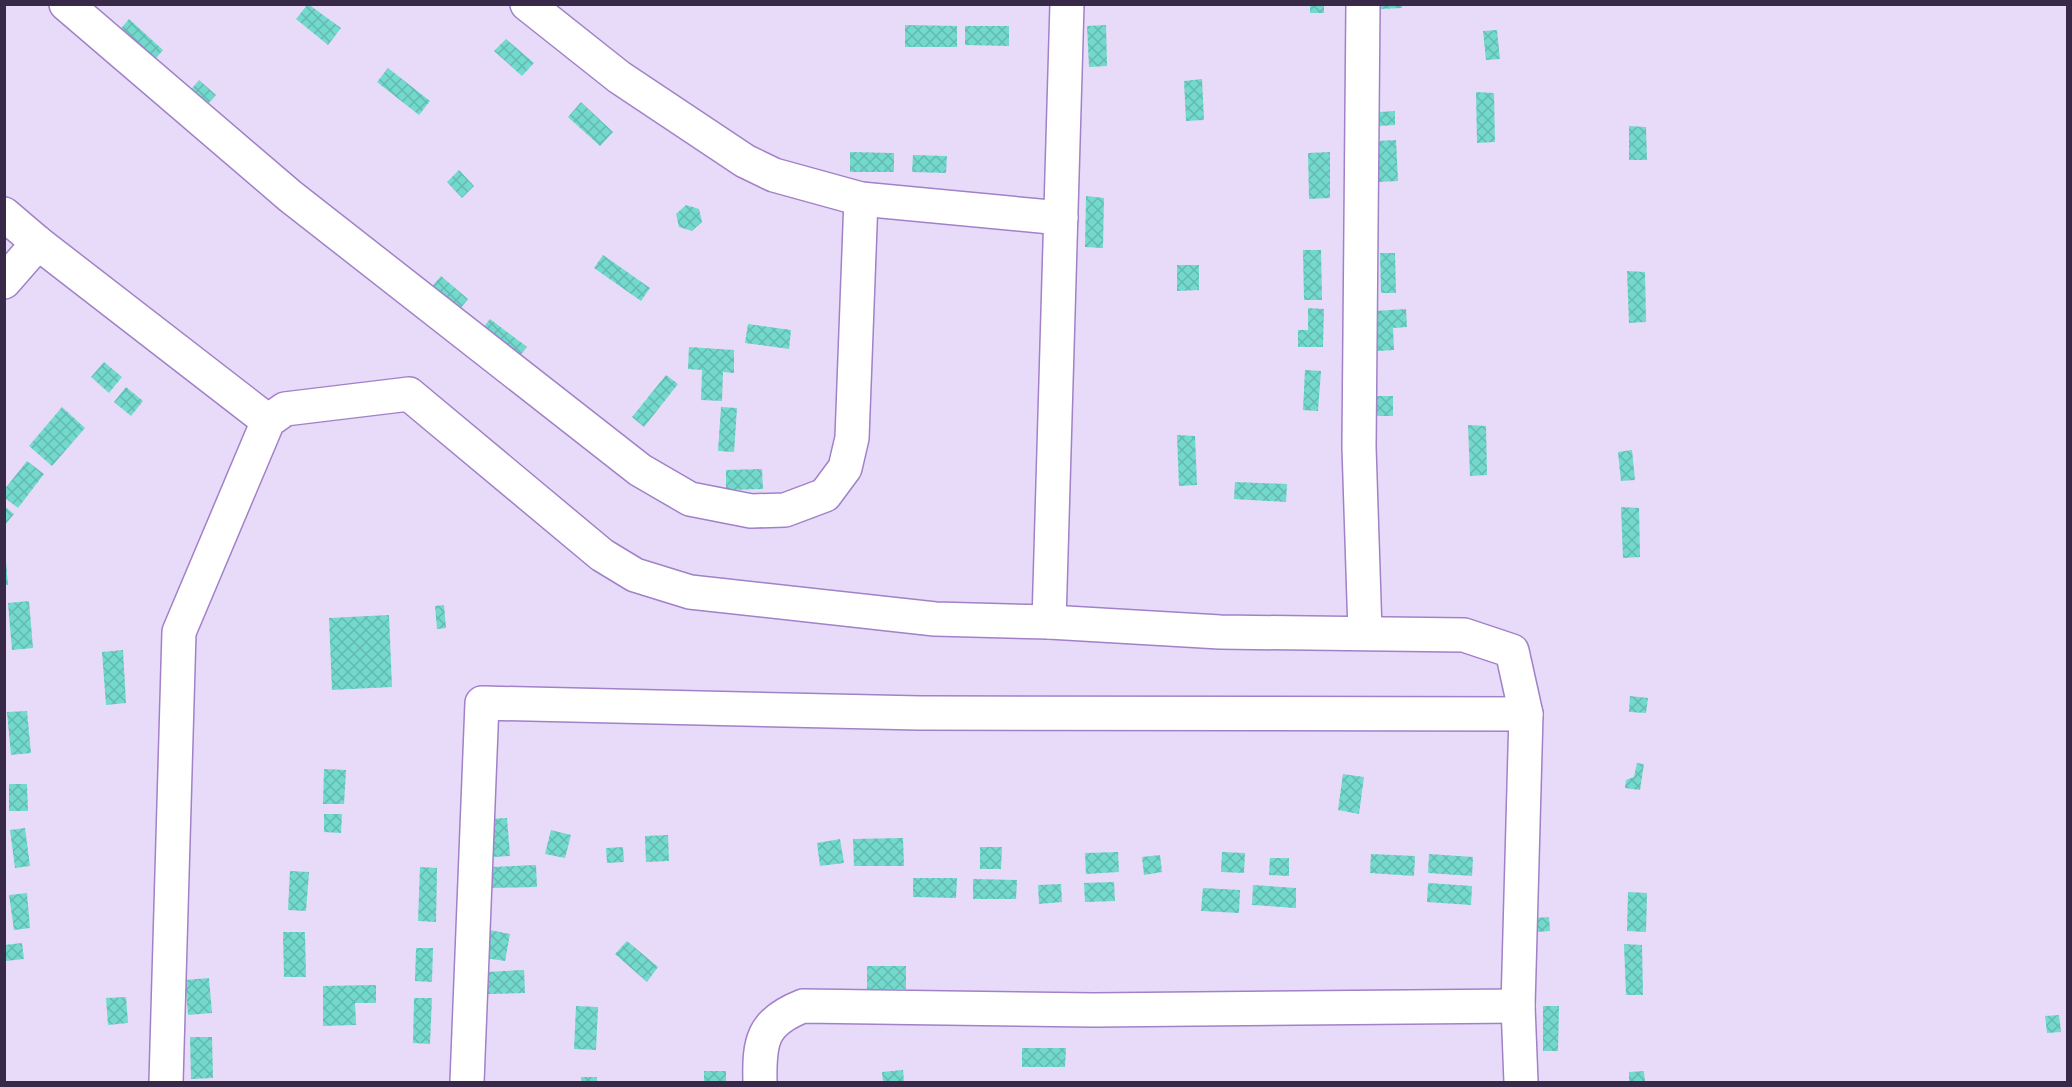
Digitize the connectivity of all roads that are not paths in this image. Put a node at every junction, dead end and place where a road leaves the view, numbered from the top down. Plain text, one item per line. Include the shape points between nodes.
1 (66, 4) edge
2 (527, 4) edge
3 (1066, 4) edge
4 (1363, 4) edge
5 (861, 199) junction
6 (4, 214) edge
7 (1061, 218) junction
8 (38, 243) junction
9 (4, 282) edge
10 (268, 421) junction
11 (1049, 622) junction
12 (1365, 632) junction
13 (1526, 714) junction
14 (1518, 1006) junction
15 (166, 1083) edge
16 (468, 1083) edge
17 (760, 1083) edge
18 (1521, 1083) edge

1 - 5 street via 290,196 640,470 690,499 751,511 785,510 825,495 845,468 852,438
2 - 5 street via 619,77 745,161 774,175
3 - 7 street
4 - 12 street via 1359,447
5 - 7 street
6 - 8 street
7 - 11 street
8 - 9 street
8 - 10 street
10 - 11 street via 285,409 409,394 602,555 661,585 690,592 935,619
10 - 15 street via 179,632
11 - 12 street via 1220,632
12 - 13 street via 1464,635 1512,651
13 - 14 street
13 - 16 street via 920,713 482,703
14 - 17 street via 1106,1010 803,1006 781,1015 771,1025 759,1063
14 - 18 street

